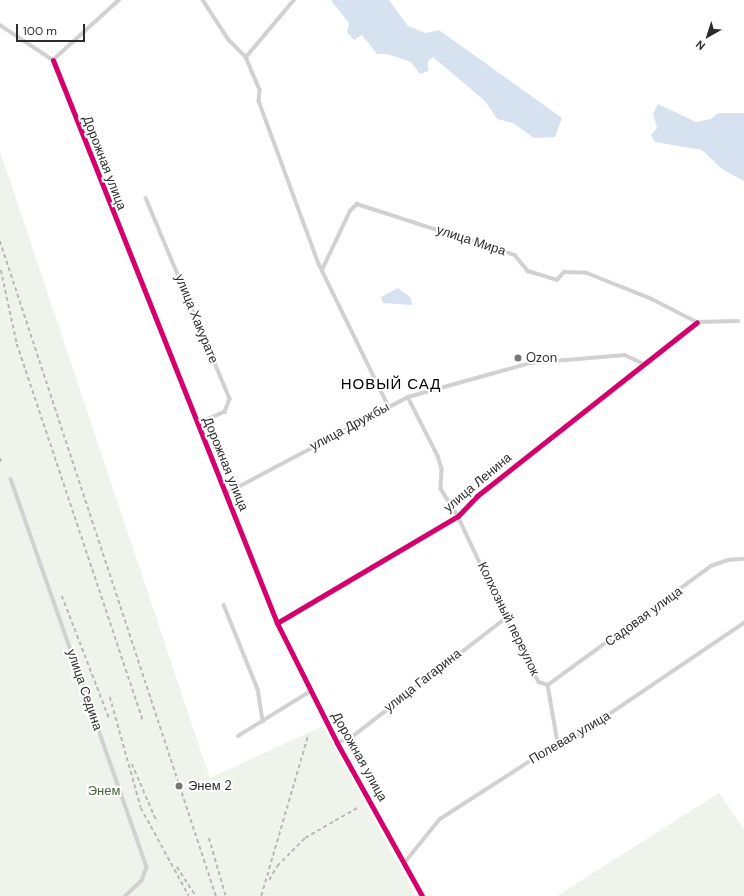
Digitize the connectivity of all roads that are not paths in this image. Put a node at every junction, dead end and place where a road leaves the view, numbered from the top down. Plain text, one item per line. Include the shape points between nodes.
1 (119, 0) edge
2 (203, 0) edge
3 (294, 0) edge
4 (0, 25) edge
5 (246, 57) junction
6 (52, 60) junction
7 (146, 198) dead end
8 (322, 270) junction
9 (738, 321) dead end
10 (697, 322) junction
11 (644, 364) junction
12 (408, 397) junction
13 (388, 406) junction
14 (198, 424) junction
15 (11, 479) dead end
16 (225, 494) junction
17 (458, 516) junction
18 (744, 559) edge
19 (224, 605) dead end
20 (507, 617) junction
21 (277, 623) junction
22 (744, 623) edge
23 (548, 686) junction
24 (311, 691) junction
25 (263, 722) junction
26 (238, 736) dead end
27 (337, 743) junction
28 (558, 743) junction
29 (405, 862) junction
30 (126, 896) edge
31 (422, 896) edge

1 - 6 street
2 - 5 street via 229,40
3 - 5 street
4 - 6 street
5 - 8 street via 260,90 259,101
6 - 14 street, Дорожная улица
7 - 14 street, улица Хакурате via 230,399 225,412
8 - 10 street, улица Мира via 350,211 356,204 515,255 528,271 557,280 564,272 586,273 652,299
8 - 13 street
9 - 10 street, улица Мира
10 - 11 street, улица Ленина
11 - 12 street, улица Дружбы via 625,354 531,363 506,367
11 - 17 street, улица Ленина via 477,496
12 - 13 street, улица Дружбы
12 - 17 street via 438,456 442,469 441,489
13 - 16 street, улица Дружбы
14 - 16 street, Дорожная улица
15 - 30 street, улица Седина via 147,867 142,881
16 - 21 street, Дорожная улица
17 - 20 street, Колхозный переулок
17 - 21 street, улица Ленина
18 - 23 street, Садовая улица via 728,560 711,566
19 - 25 street via 258,689
20 - 23 street, Колхозный переулок via 539,682
20 - 27 street, улица Гагарина via 352,737
21 - 24 street, Дорожная улица
22 - 28 street, Полевая улица via 577,736
23 - 28 street, Колхозный переулок
24 - 25 street
24 - 27 street, Дорожная улица
25 - 26 street
27 - 29 street, Дорожная улица
28 - 29 street, Полевая улица via 440,819
29 - 31 street, Дорожная улица

